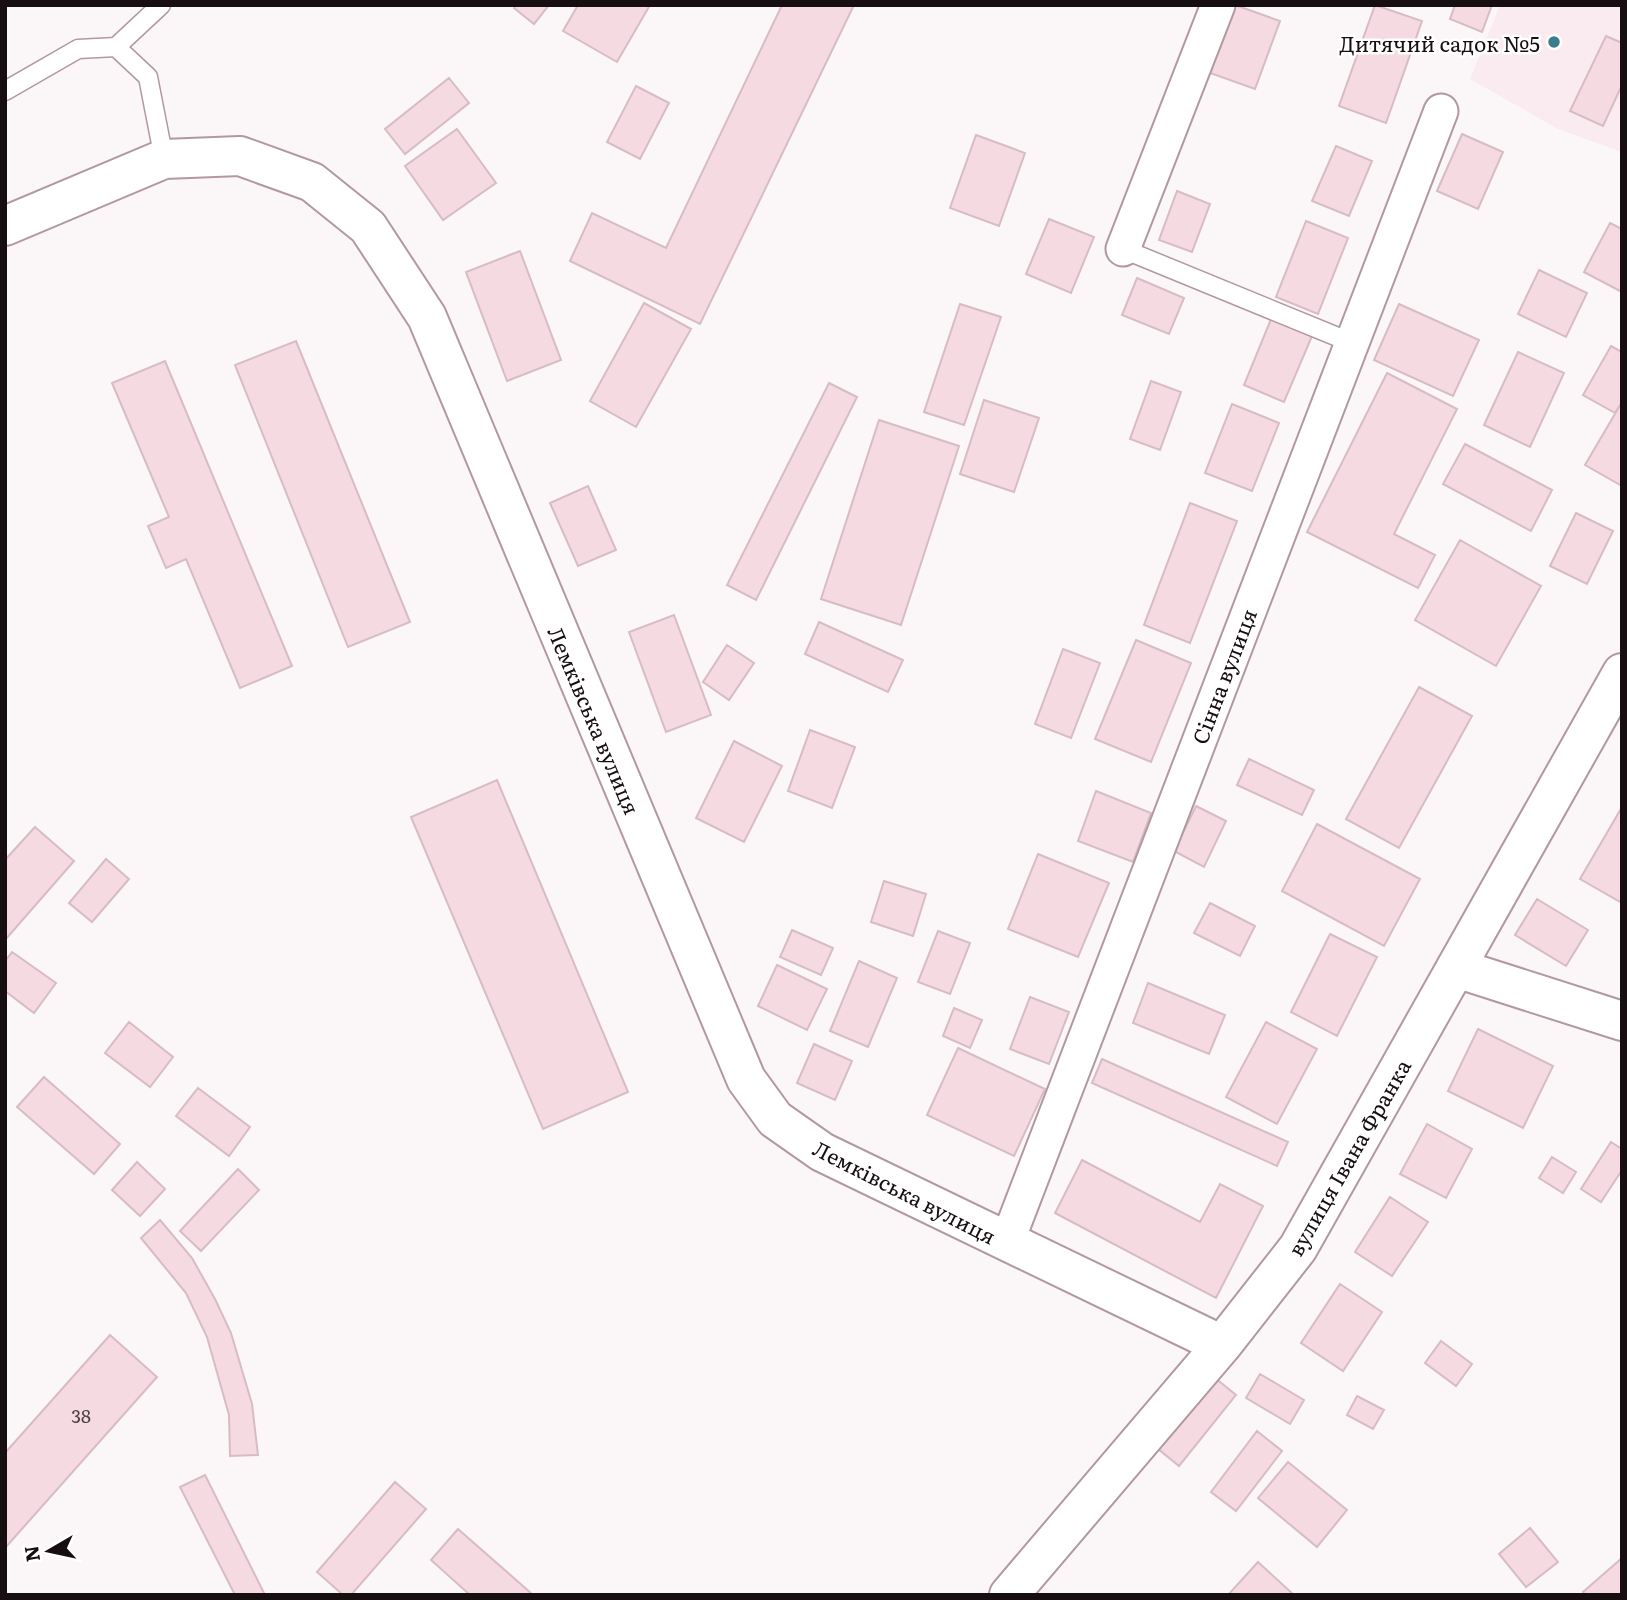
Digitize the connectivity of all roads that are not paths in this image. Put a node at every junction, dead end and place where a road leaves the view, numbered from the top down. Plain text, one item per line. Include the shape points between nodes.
1 (161, 5) edge
2 (1218, 5) edge
3 (116, 47) junction
4 (5, 92) edge
5 (1441, 111) dead end
6 (164, 159) junction
7 (5, 226) edge
8 (1123, 248) joint
9 (1350, 342) junction
10 (1622, 674) edge
11 (1456, 968) junction
12 (1622, 1021) edge
13 (1007, 1242) junction
14 (1222, 1345) junction
15 (1009, 1595) edge

1 - 3 lane
2 - 8 street
3 - 4 lane via 78,49
3 - 6 lane via 148,77
5 - 9 street, Сінна вулиця
6 - 7 main road, Лемківська вулиця
6 - 13 main road, Лемківська вулиця via 240,156 312,182 368,227 427,317 746,1079 775,1119 822,1152
8 - 9 lane
9 - 13 street, Сінна вулиця
10 - 11 main road, вулиця Івана Франка
11 - 12 main road
11 - 14 main road, вулиця Івана Франка via 1298,1248
13 - 14 main road, Лемківська вулиця
14 - 15 main road, вулиця Івана Франка

